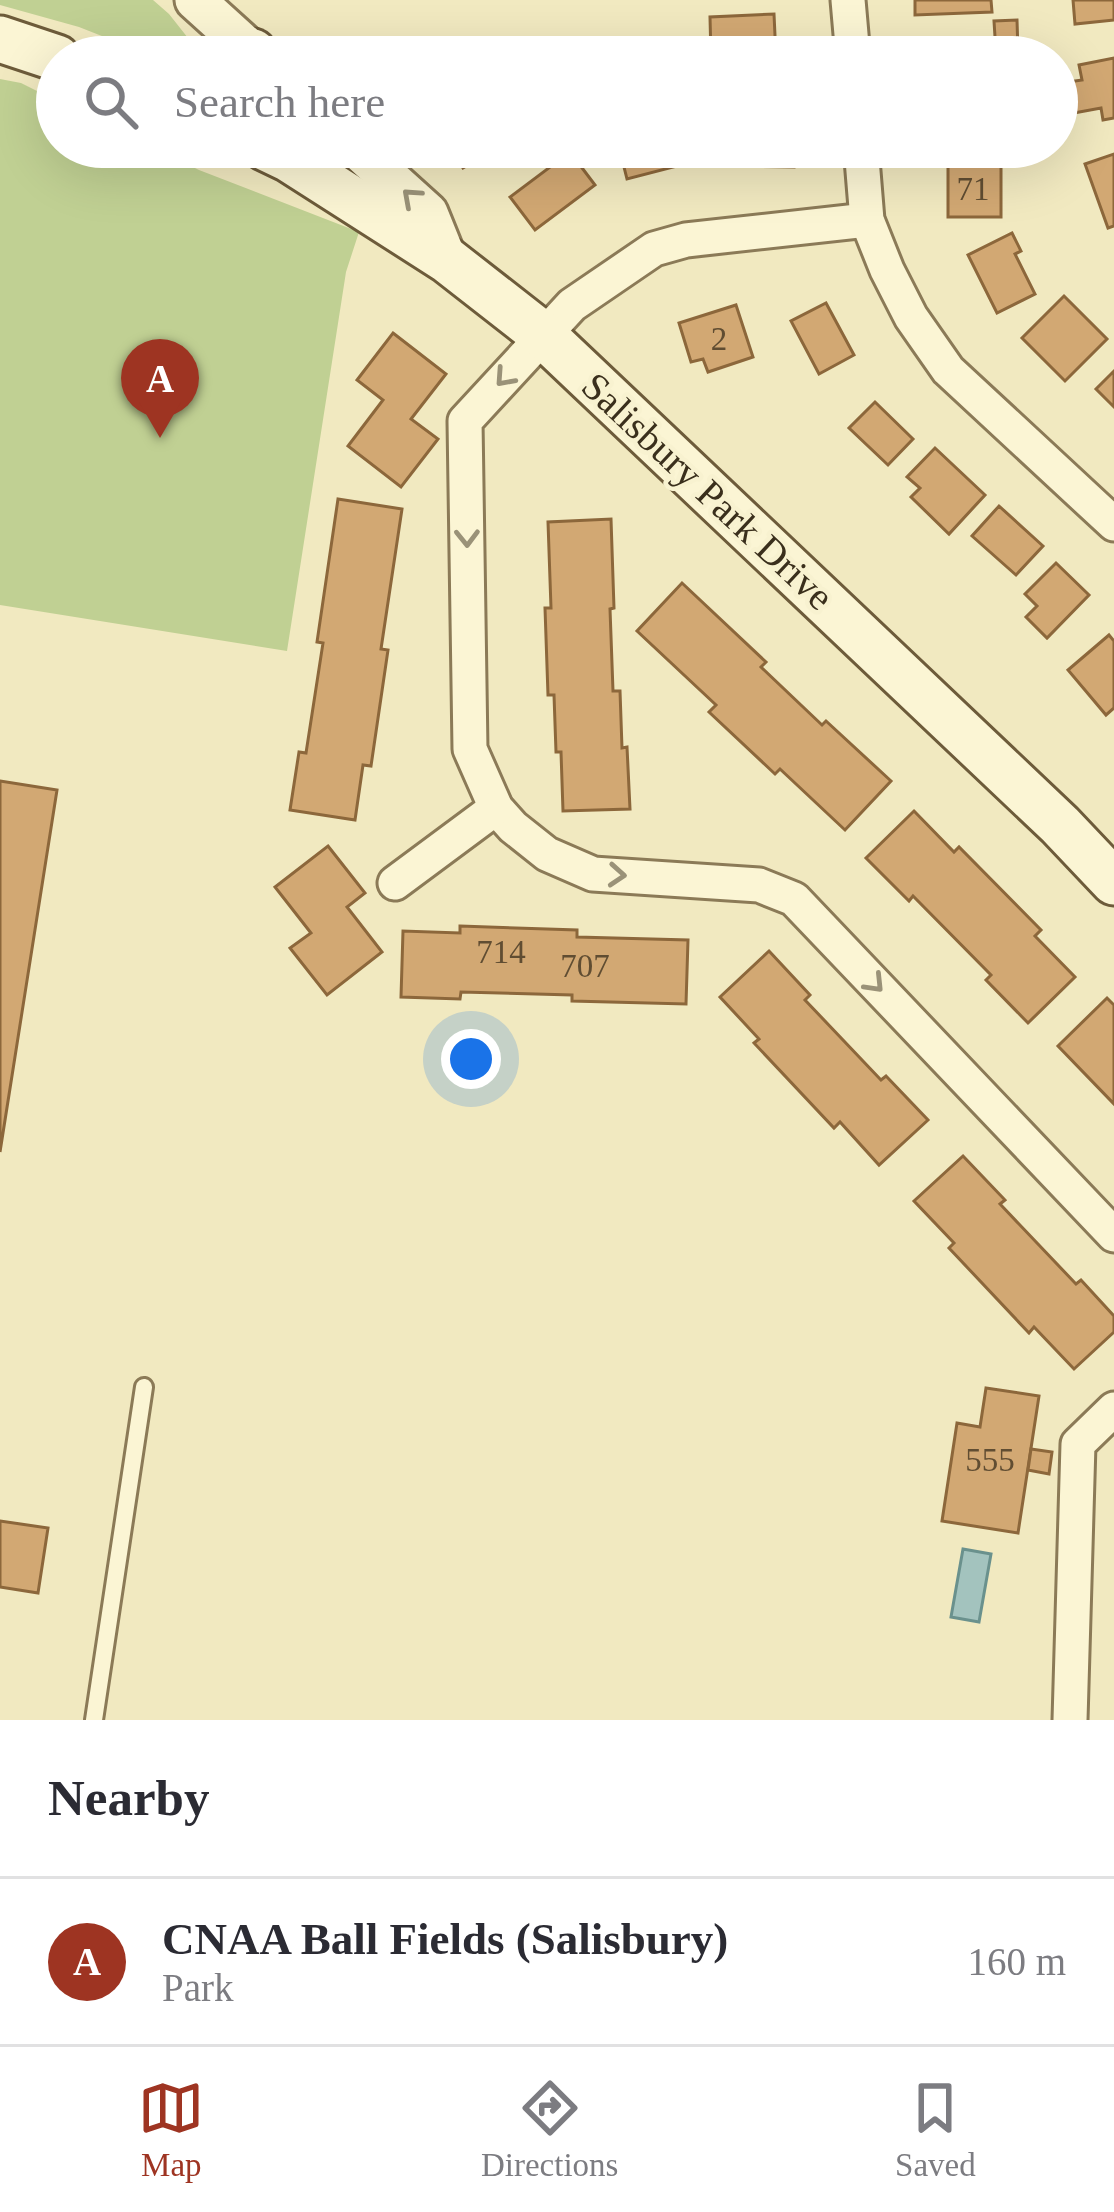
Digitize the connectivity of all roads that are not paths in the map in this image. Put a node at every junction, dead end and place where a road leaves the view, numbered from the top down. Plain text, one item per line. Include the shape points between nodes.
1 (196, 0) edge
2 (848, 0) edge
3 (235, 36) edge
4 (851, 36) edge
5 (0, 39) edge
6 (36, 51) edge
7 (303, 168) edge
8 (379, 168) edge
9 (863, 168) edge
10 (868, 220) junction
11 (447, 260) junction
12 (544, 335) junction
13 (1114, 524) edge
14 (496, 808) junction
15 (1114, 882) edge
16 (394, 883) dead end
17 (1114, 1235) edge
18 (144, 1387) dead end
19 (1114, 1409) edge
20 (94, 1720) edge
21 (1070, 1720) edge

1 - 3 street
2 - 4 street
5 - 6 main road
7 - 11 main road, Salisbury Park Drive
11 -> 8 street via 428,213
9 - 10 street
10 - 12 street via 654,249 572,305
10 - 13 street via 911,317 949,370
11 - 12 main road, Salisbury Park Drive
12 -> 14 street via 466,421 470,748
12 - 15 main road, Salisbury Park Drive
14 - 16 street
14 -> 17 street via 547,854 593,874 759,886 794,899
18 - 20 lane
19 - 21 street via 1078,1444

